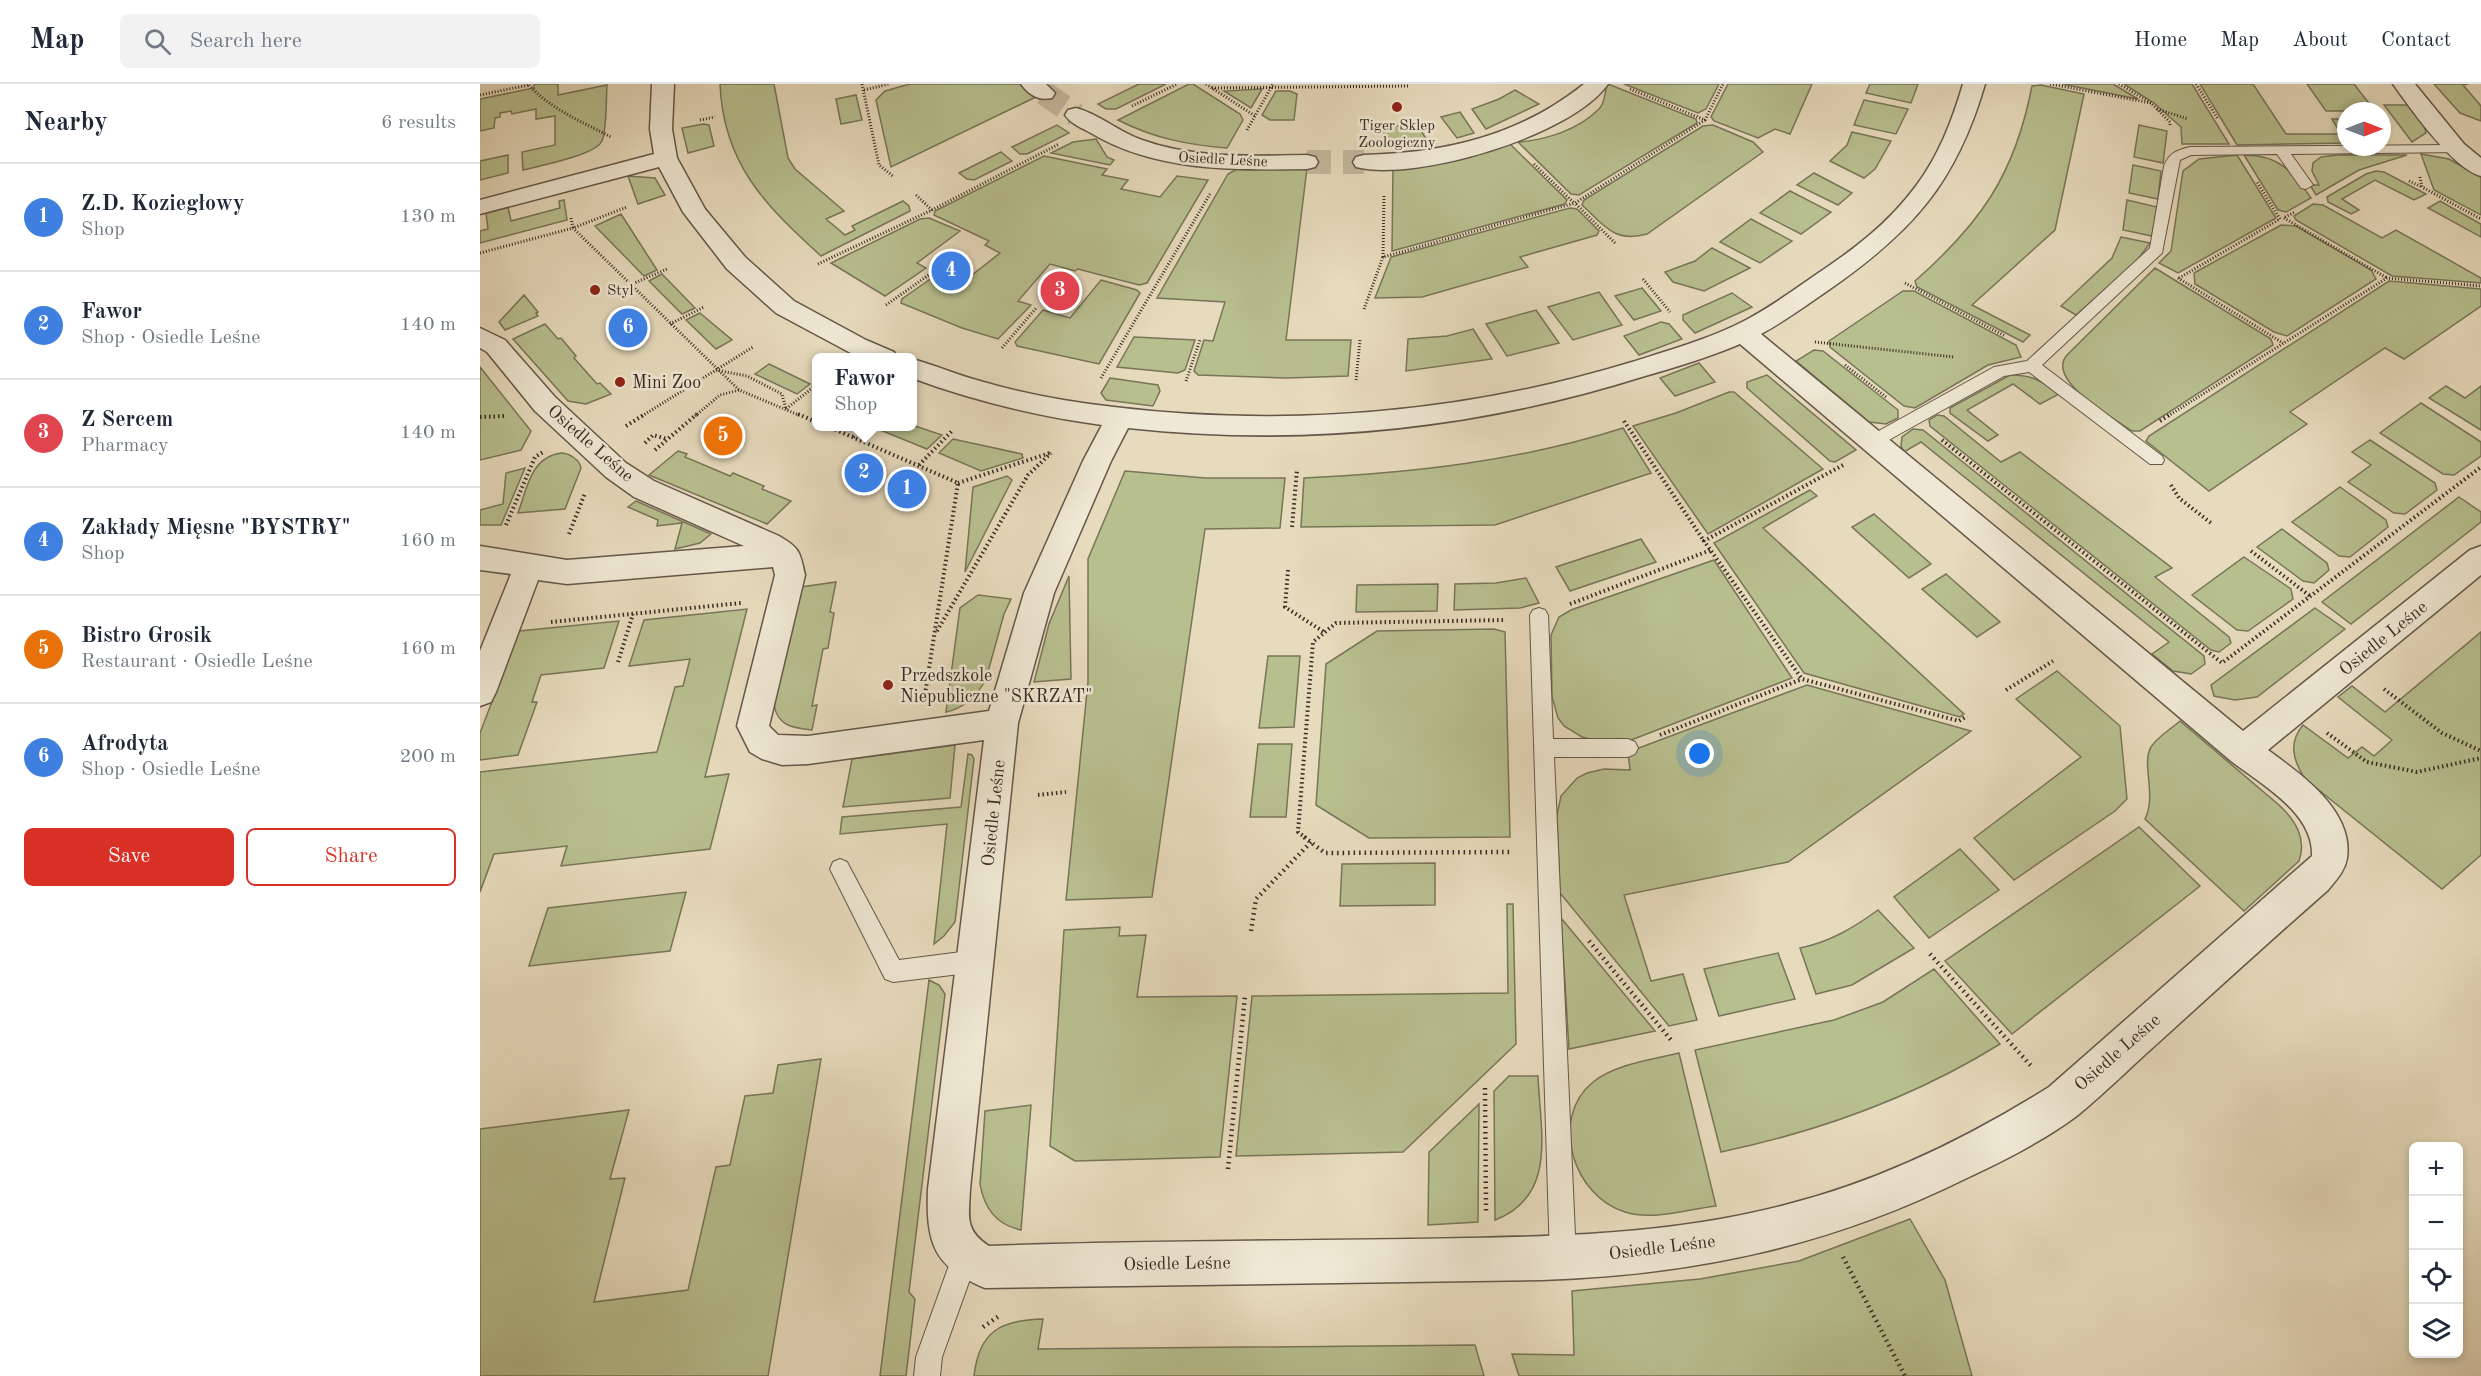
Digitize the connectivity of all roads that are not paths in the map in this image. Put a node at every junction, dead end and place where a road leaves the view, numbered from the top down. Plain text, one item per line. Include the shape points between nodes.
1 (663, 84) edge
2 (1597, 84) edge
3 (1974, 84) edge
4 (2404, 84) edge
5 (1084, 121) tunnel mouth
6 (2456, 149) junction
7 (2281, 150) junction
8 (666, 158) junction
9 (1307, 162) tunnel mouth
10 (1374, 162) tunnel mouth
11 (2481, 169) edge
12 (2306, 185) dead end
13 (480, 207) edge
14 (1743, 333) junction
15 (480, 337) edge
16 (875, 353) edge
17 (2037, 361) junction
18 (917, 370) edge
19 (1119, 418) junction
20 (1875, 444) junction
21 (2156, 460) road end
22 (786, 554) junction
23 (480, 558) edge
24 (2481, 558) edge
25 (542, 569) junction
26 (1539, 615) road end
27 (480, 692) edge
28 (1002, 723) junction
29 (1544, 748) junction
30 (1628, 748) road end
31 (2243, 752) junction
32 (840, 869) dead end
33 (976, 961) junction
34 (965, 1257) junction
35 (1563, 1258) junction
36 (927, 1376) edge

1 - 8 street via 661,129
2 - 10 street via 1563,111 1508,138 1460,153
3 - 14 street via 1962,124 1942,162 1895,227 1861,255
4 - 6 street
5 - 9 street, Osiedle Leśne via 1147,151 1200,161
6 - 7 lane
6 - 11 street
7 - 12 lane
7 - 17 lane via 2190,151 2174,158 2157,250
8 - 13 street
8 - 16 street via 695,212 736,263 785,307
14 - 19 street via 1603,381 1520,402 1422,418 1317,426 1227,426
14 - 20 street
15 - 22 street, Osiedle Leśne via 496,346 545,404 616,470 644,489
17 - 20 lane via 2000,371
17 - 21 lane
18 - 19 street via 1015,400
19 - 28 street, Osiedle Leśne via 1039,593
20 - 31 street
22 - 25 street
22 - 28 street via 790,575 753,726 757,738 767,747 783,752
23 - 25 street via 500,558
24 - 31 street, Osiedle Leśne
25 - 27 street
26 - 29 lane
28 - 33 street, Osiedle Leśne
29 - 30 lane
29 - 35 lane
31 - 35 street, Osiedle Leśne via 2304,798 2322,822 2329,842 2328,861 2315,878 2063,1101 1975,1154 1918,1181 1821,1216 1685,1247
32 - 33 lane via 893,971
33 - 34 street, Osiedle Leśne via 949,1189 948,1233
34 - 35 street, Osiedle Leśne via 985,1267
34 - 36 lane via 929,1357

